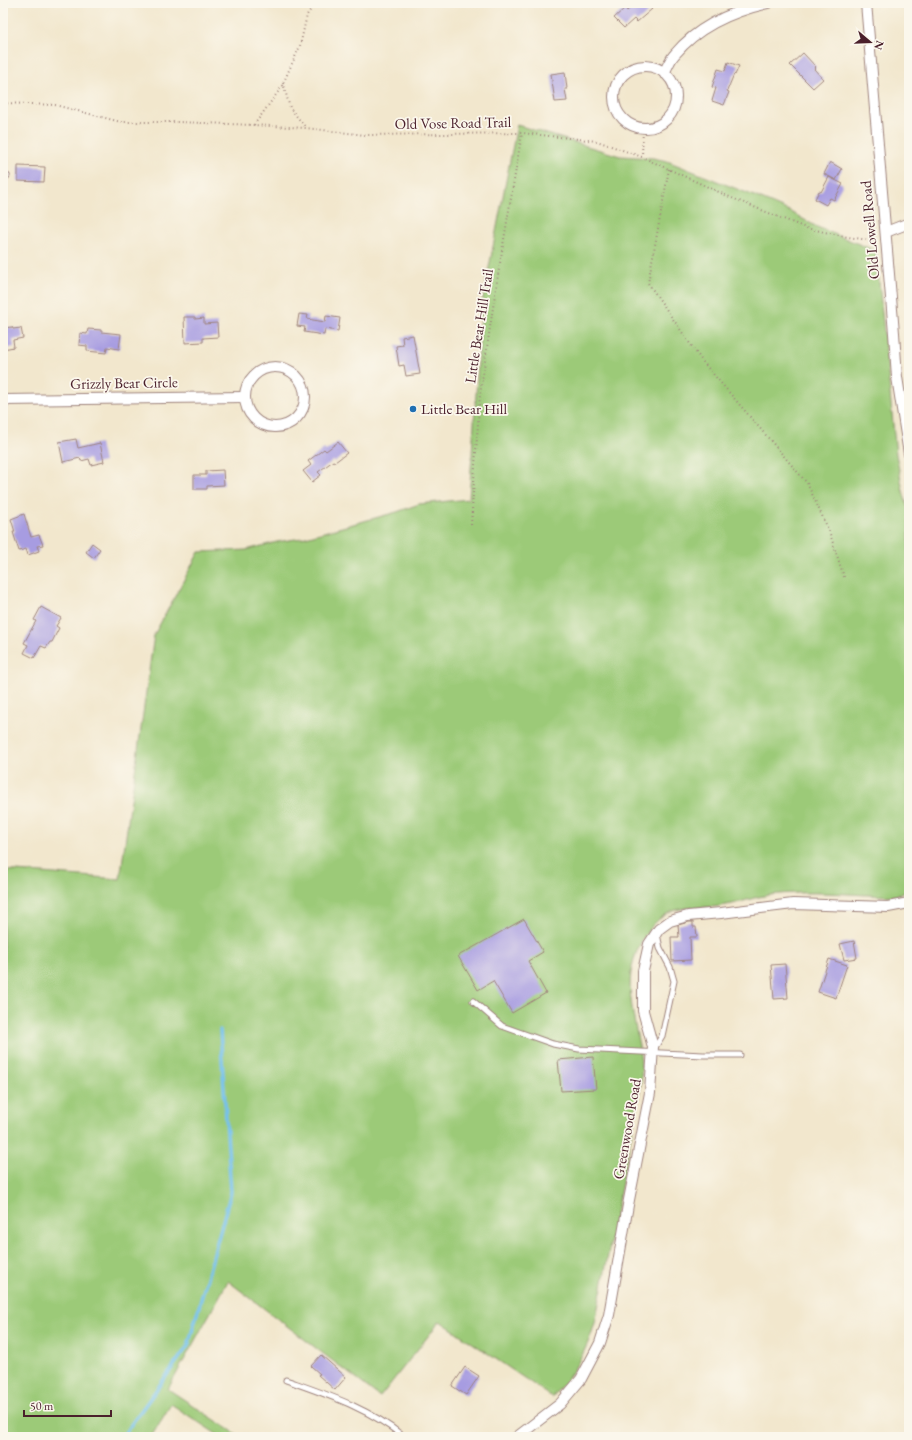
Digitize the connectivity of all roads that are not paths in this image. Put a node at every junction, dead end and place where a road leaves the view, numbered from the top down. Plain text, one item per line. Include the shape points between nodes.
1 (768, 3) edge
2 (866, 3) edge
3 (664, 73) junction
4 (909, 223) edge
5 (886, 237) junction
6 (245, 397) junction
7 (3, 400) edge
8 (909, 454) edge
9 (909, 903) edge
10 (656, 933) junction
11 (473, 1001) dead end
12 (653, 1052) junction
13 (740, 1055) dead end
14 (286, 1380) dead end
15 (404, 1437) edge
16 (517, 1437) edge

1 - 3 street via 730,15 697,33 674,55
2 - 5 street, Old Lowell Road
3 - 3 street via 675,89 674,108 669,117 653,127 643,128 633,126 624,120 617,112 614,102 614,91 621,77 634,68 644,66
4 - 5 street
5 - 8 street, Old Lowell Road via 897,377
6 - 6 street via 251,414 260,423 272,427 284,426 295,420 303,410 306,398 304,385 296,374 286,368 273,366 255,374 248,384
6 - 7 street, Grizzly Bear Circle
9 - 10 street, Greenwood Road via 888,907 793,904 688,916 670,921
10 - 12 street, Greenwood Road via 642,971 643,1010
10 - 12 lane via 674,981 662,1036
11 - 12 lane via 502,1026 553,1044 579,1049
12 - 13 lane
12 - 16 street, Greenwood Road via 650,1093 609,1315 600,1343 581,1379 560,1404
14 - 15 lane via 352,1404

